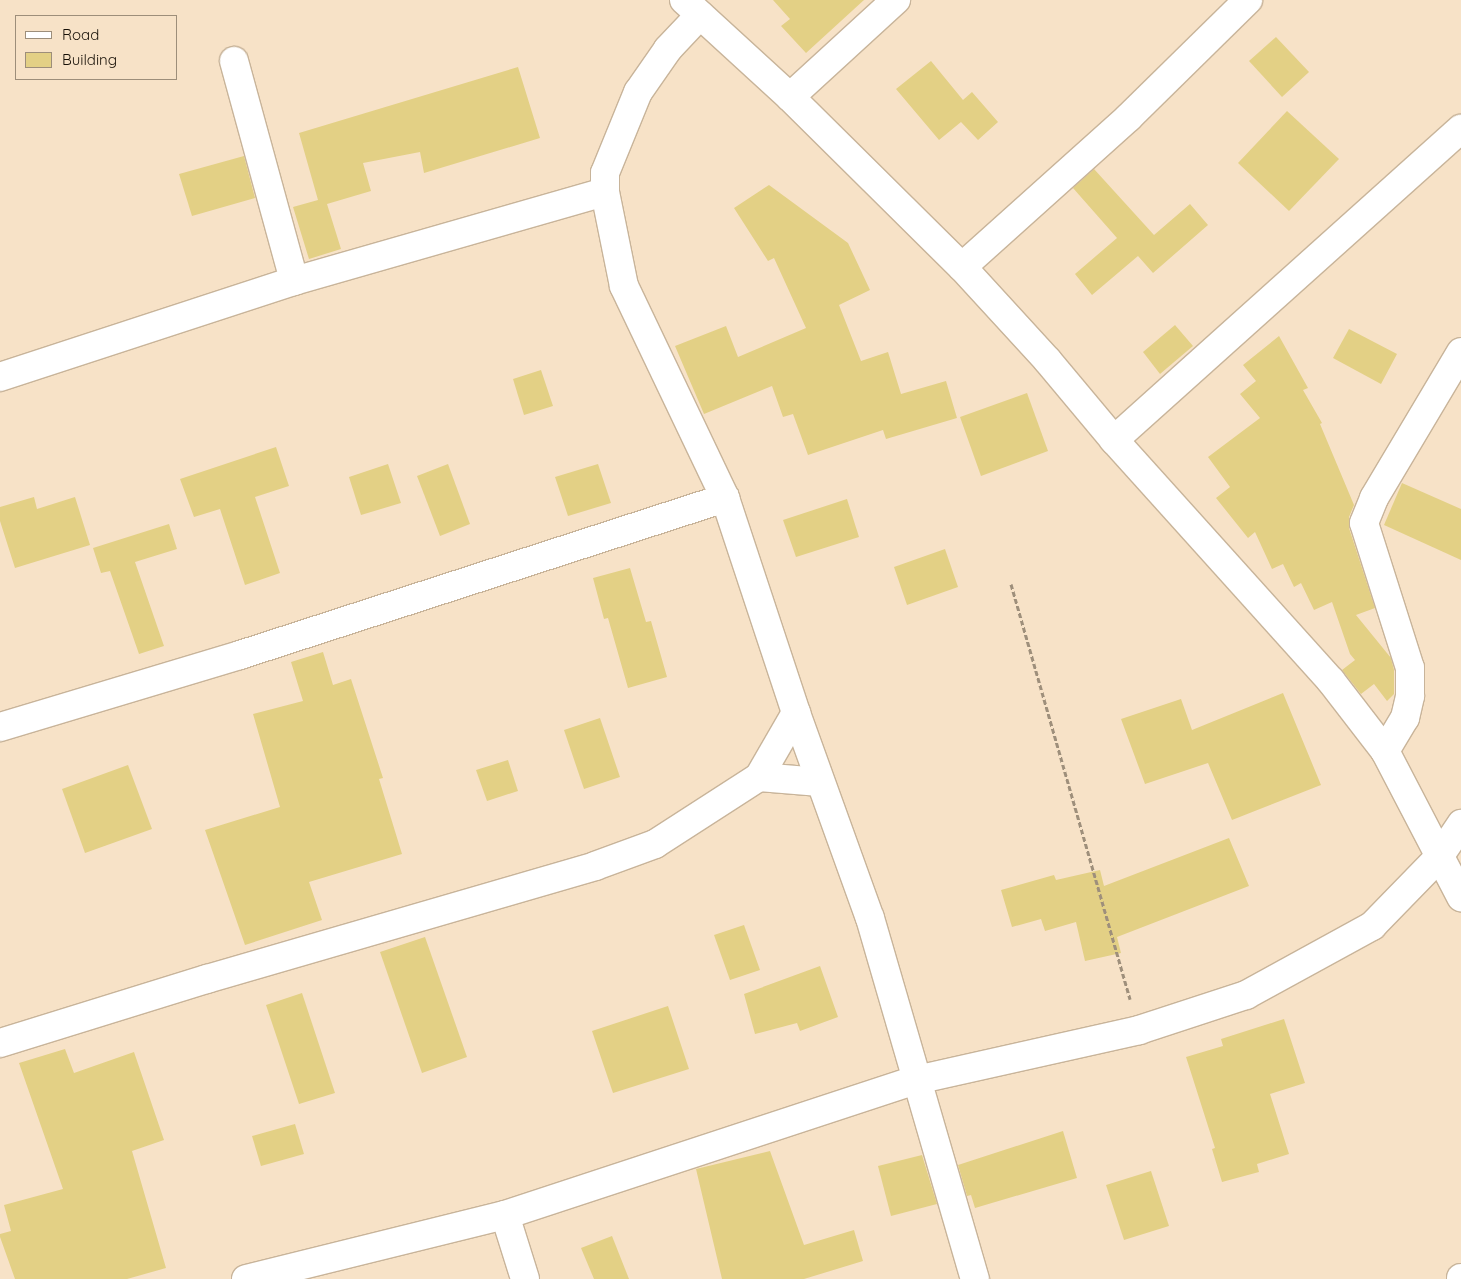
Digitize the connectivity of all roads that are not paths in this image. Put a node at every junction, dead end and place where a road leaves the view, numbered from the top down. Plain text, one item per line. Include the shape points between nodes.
1 (896, 0) edge
2 (1248, 0) edge
3 (692, 7) edge
4 (234, 61) dead end
5 (790, 97) junction
6 (1461, 129) edge
7 (605, 192) junction
8 (962, 267) junction
9 (294, 281) junction
10 (1461, 352) edge
11 (0, 377) edge
12 (1114, 440) junction
13 (725, 498) junction
14 (796, 713) junction
15 (0, 727) edge
16 (1384, 751) junction
17 (759, 778) junction
18 (820, 782) junction
19 (1461, 824) edge
20 (1440, 857) junction
21 (1461, 897) edge
22 (0, 1044) edge
23 (916, 1080) junction
24 (505, 1215) junction
25 (246, 1279) edge
26 (525, 1279) edge
27 (975, 1279) edge

1 - 5 street
2 - 8 street via 1129,117
3 - 5 street
3 - 7 street via 638,92 605,173
4 - 9 street
5 - 8 street
6 - 12 street
7 - 9 street
7 - 13 street via 624,286
8 - 12 street via 1048,361
9 - 11 street
10 - 16 street via 1374,498 1364,523 1410,668 1410,696 1405,718
12 - 16 street via 1331,681
13 - 14 street
13 - 15 street via 240,655
14 - 17 street
14 - 18 street
16 - 20 street
17 - 18 street
17 - 22 street via 655,844 595,866 207,979
18 - 23 street via 870,918
19 - 20 street
20 - 21 street
20 - 23 street via 1372,926 1246,995 1139,1030
23 - 24 street
23 - 27 street
24 - 25 street
24 - 26 street

